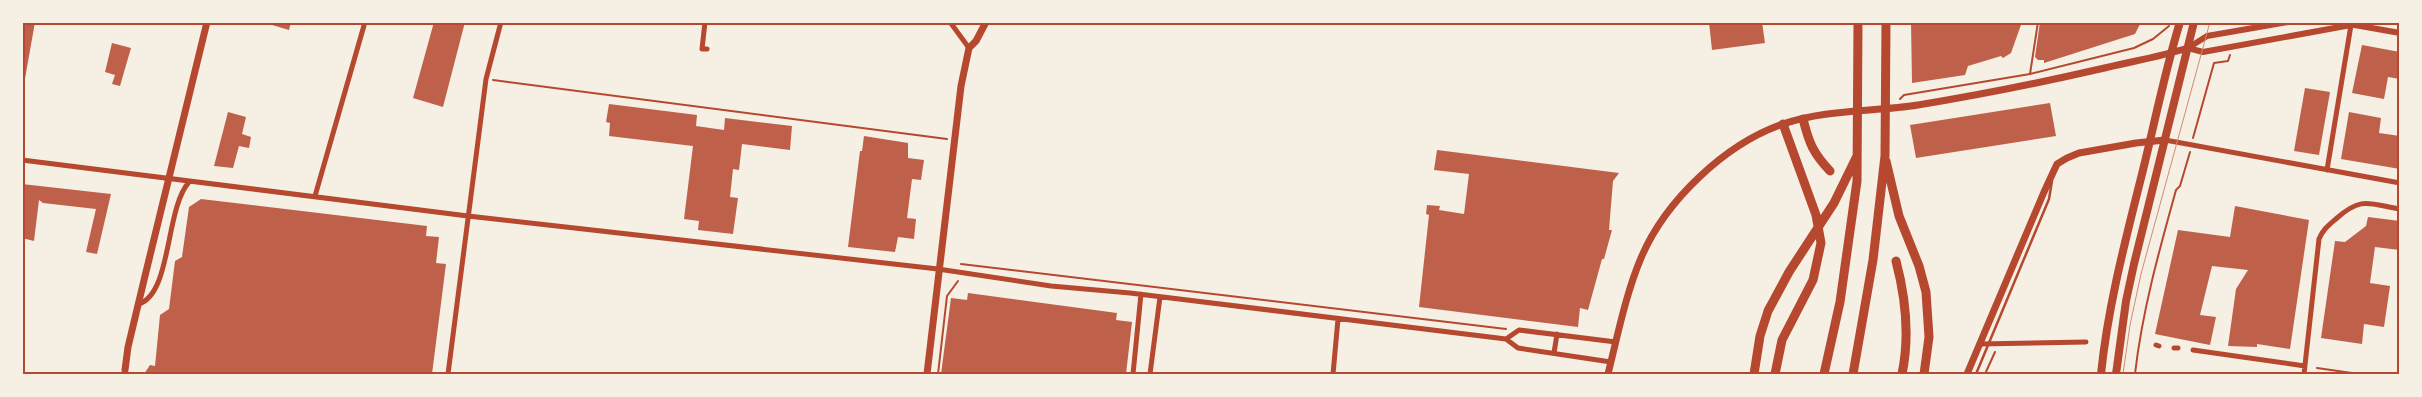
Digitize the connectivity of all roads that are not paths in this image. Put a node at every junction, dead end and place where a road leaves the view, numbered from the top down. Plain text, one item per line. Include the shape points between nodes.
1 (207, 22) edge
2 (365, 22) edge
3 (501, 22) edge
4 (705, 22) edge
5 (950, 22) edge
6 (986, 22) edge
7 (1858, 22) edge
8 (1886, 22) edge
9 (2194, 22) edge
10 (2288, 22) edge
11 (2176, 24) edge
12 (2348, 24) edge
13 (2400, 33) edge
14 (969, 48) junction
15 (2188, 48) junction
16 (707, 49) dead end
17 (2171, 53) junction
18 (1803, 119) junction
19 (1783, 124) junction
20 (2165, 140) junction
21 (2148, 142) junction
22 (1858, 154) junction
23 (1885, 156) junction
24 (22, 160) edge
25 (2327, 170) junction
26 (1830, 171) dead end
27 (2052, 173) junction
28 (168, 178) junction
29 (189, 182) junction
30 (2400, 183) edge
31 (315, 196) junction
32 (2400, 209) edge
33 (468, 216) junction
34 (1896, 261) dead end
35 (938, 269) junction
36 (1142, 294) junction
37 (1160, 297) junction
38 (139, 304) junction
39 (1338, 319) junction
40 (1557, 334) junction
41 (1506, 339) junction
42 (1616, 342) junction
43 (2086, 342) dead end
44 (1979, 344) junction
45 (1988, 344) junction
46 (2193, 350) dead end
47 (1554, 353) junction
48 (1611, 362) junction
49 (2305, 366) junction
50 (125, 370) dead end
51 (448, 374) edge
52 (927, 374) edge
53 (1133, 374) edge
54 (1150, 374) edge
55 (1333, 374) edge
56 (1608, 374) edge
57 (1754, 374) edge
58 (1775, 374) edge
59 (1824, 374) edge
60 (1853, 374) edge
61 (1902, 374) edge
62 (1924, 374) edge
63 (1967, 374) edge
64 (1976, 374) edge
65 (2101, 374) edge
66 (2116, 374) edge
67 (2304, 374) edge

1 - 28 main road
2 - 31 street
3 - 33 street via 486,79
4 - 16 street via 702,49
5 - 14 street
6 - 14 main road
7 - 22 highway
8 - 23 highway
9 - 15 main road
10 - 15 street via 2207,36
11 - 17 main road
12 - 13 street
12 - 15 street via 2203,52
12 - 25 street
14 - 35 main road via 961,86
15 - 17 main road
15 - 20 main road
17 - 18 main road via 2029,85
17 - 21 main road
18 - 19 main road
18 - 26 highway via 1809,144
19 - 42 main road via 1715,162 1690,186 1662,222 1641,258
19 - 58 highway via 1820,231 1818,265 1782,340
20 - 21 main road
20 - 25 street
20 - 66 main road via 2134,264
21 - 27 main road via 2080,153 2058,164
21 - 65 main road via 2111,308
22 - 57 highway via 1829,210 1768,311
22 - 59 highway via 1840,302
23 - 60 highway via 1873,260
23 - 62 highway via 1899,216 1926,292 1929,337
24 - 28 street
25 - 30 street
27 - 44 main road
27 - 45 lane via 2050,199
28 - 29 street
28 - 38 main road
29 - 31 street
29 - 38 street via 179,200 157,286 147,301
31 - 33 street
32 - 49 street via 2357,203 2322,231
33 - 35 street
33 - 51 street
34 - 61 highway via 1907,327
35 - 36 street via 1051,286
35 - 52 main road
36 - 37 street
36 - 53 street
37 - 39 street
37 - 54 street
38 - 50 main road
39 - 41 street
39 - 55 street
40 - 41 street via 1519,330
40 - 42 street
40 - 47 street
41 - 47 street via 1518,348
42 - 48 main road
43 - 45 street
44 - 45 street
44 - 63 main road
45 - 64 lane
46 - 49 street
47 - 48 street
48 - 56 main road
49 - 67 street

